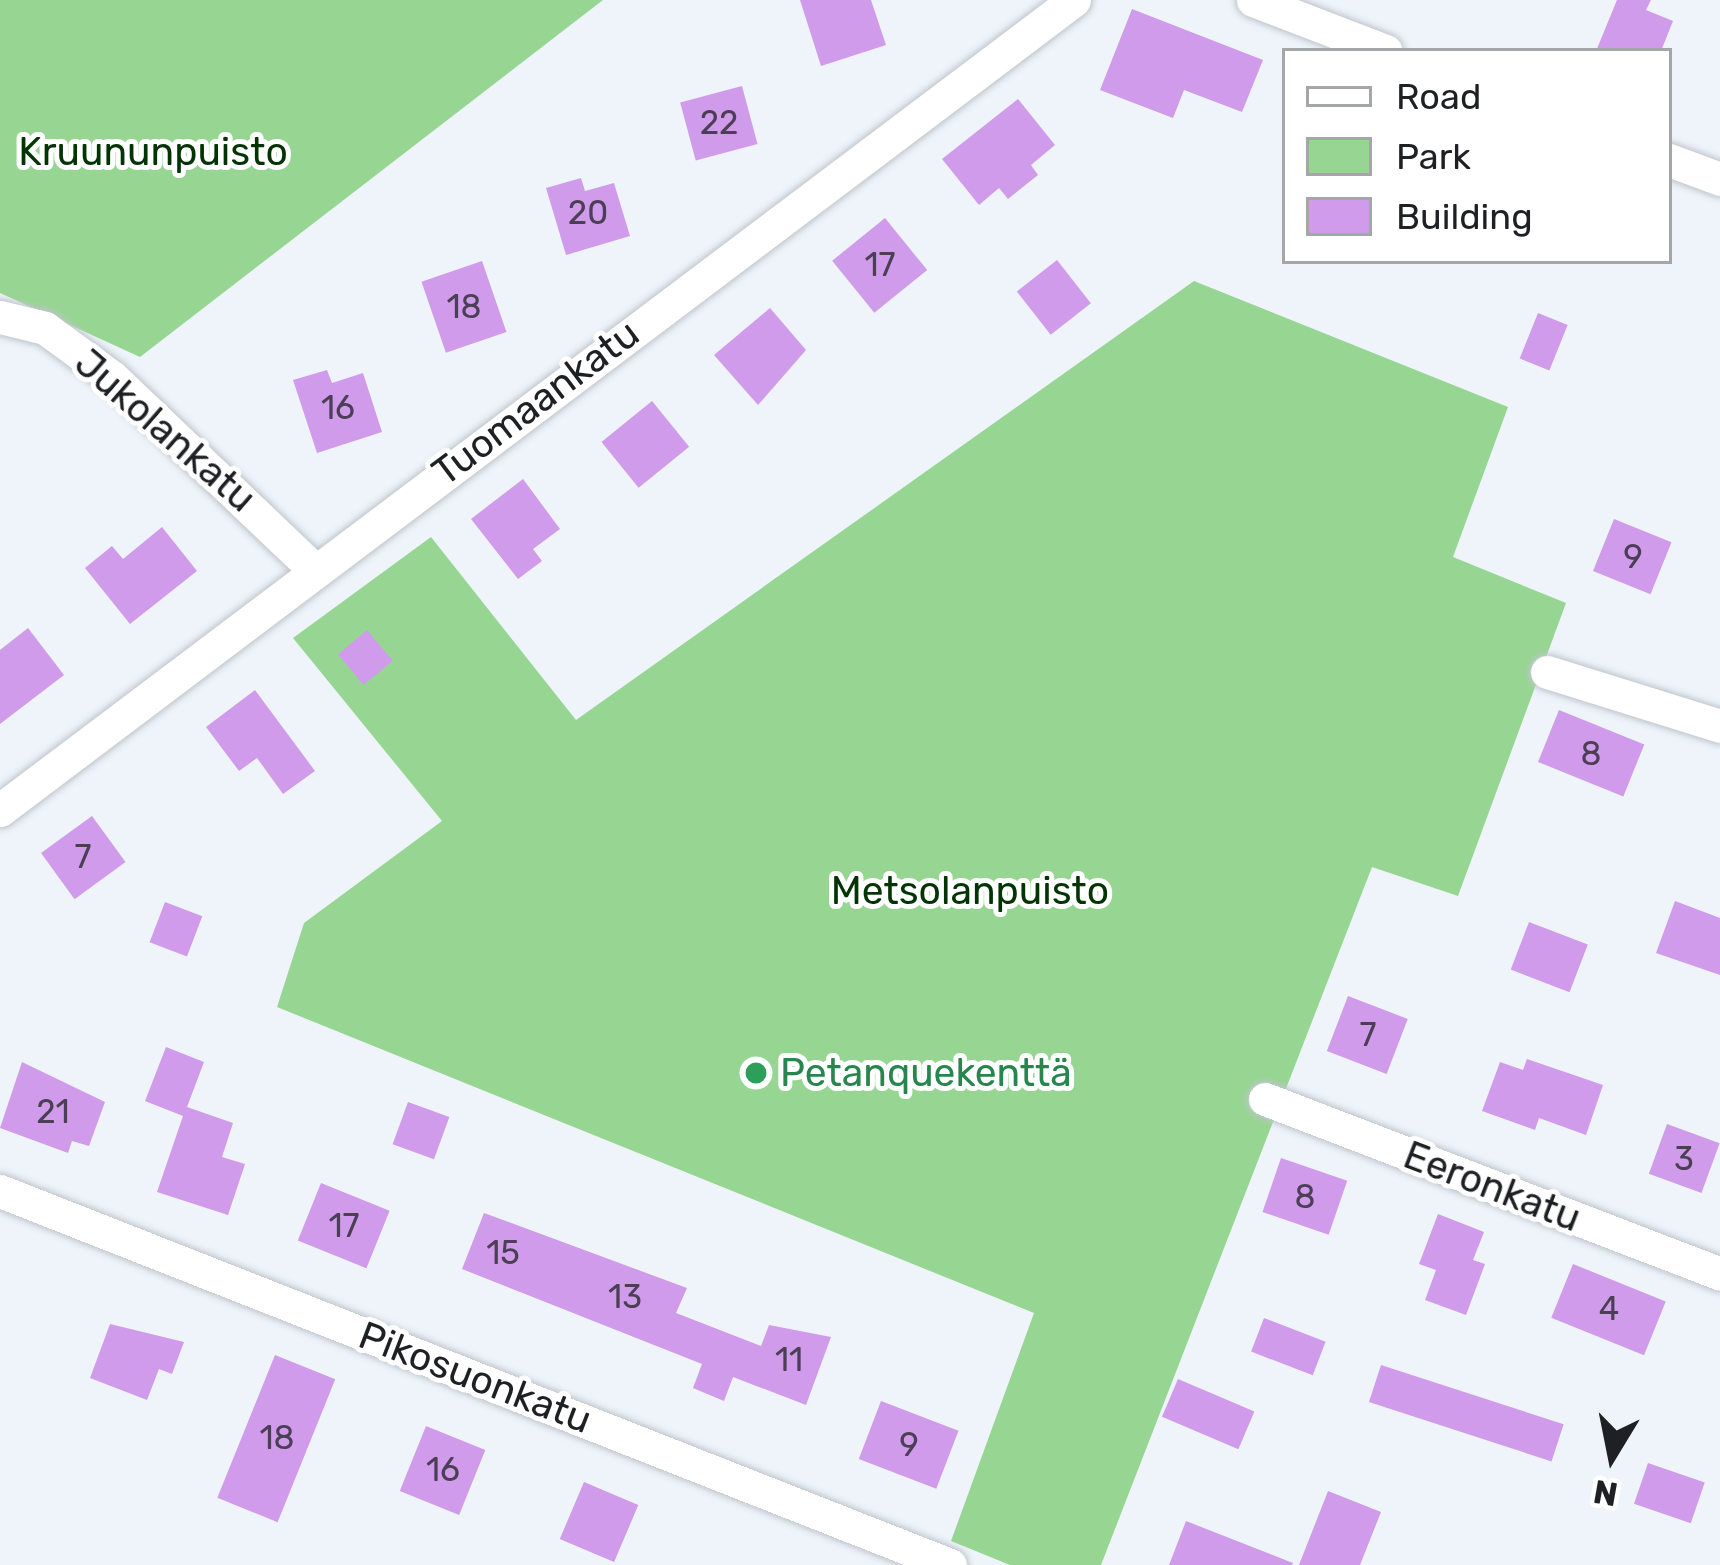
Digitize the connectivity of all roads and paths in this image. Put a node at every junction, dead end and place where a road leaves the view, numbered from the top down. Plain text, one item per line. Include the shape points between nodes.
1 (1074, 0) edge
2 (1253, 0) edge
3 (1378, 48) edge
4 (1672, 161) edge
5 (1720, 179) edge
6 (0, 317) edge
7 (315, 570) junction
8 (1547, 672) dead end
9 (1720, 725) edge
10 (0, 809) edge
11 (1265, 1099) dead end
12 (0, 1191) edge
13 (1720, 1274) edge
14 (950, 1565) edge

1 - 7 street, Tuomaankatu
2 - 3 street
4 - 5 street
6 - 7 street, Jukolankatu via 45,328 112,376
7 - 10 street, Tuomaankatu
8 - 9 street
11 - 13 street, Eeronkatu
12 - 14 street, Pikosuonkatu

